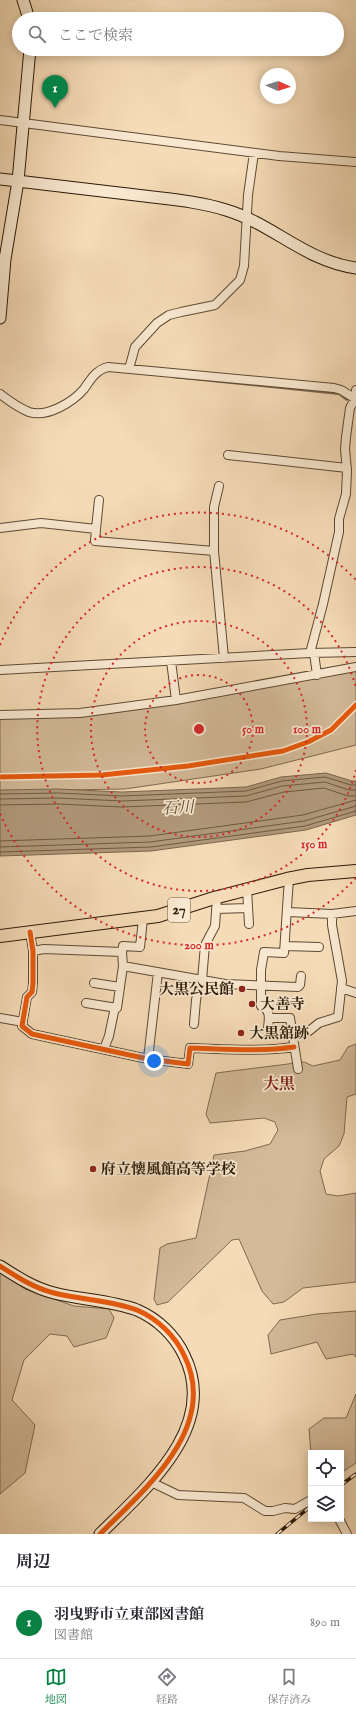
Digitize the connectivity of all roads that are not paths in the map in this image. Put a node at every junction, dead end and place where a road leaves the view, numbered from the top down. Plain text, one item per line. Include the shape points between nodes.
1 (23, 0) edge
2 (27, 12) edge
3 (29, 56) edge
4 (0, 120) edge
5 (24, 123) junction
6 (254, 153) junction
7 (356, 162) edge
8 (0, 179) edge
9 (18, 181) junction
10 (247, 218) junction
11 (356, 268) edge
12 (0, 318) edge
13 (129, 369) junction
14 (0, 394) edge
15 (356, 396) edge
16 (228, 455) dead end
17 (347, 468) junction
18 (219, 486) dead end
19 (98, 500) dead end
20 (0, 528) edge
21 (96, 529) junction
22 (214, 551) junction
23 (356, 652) edge
24 (312, 653) junction
25 (224, 658) junction
26 (171, 661) junction
27 (356, 668) edge
28 (0, 670) edge
29 (317, 675) junction
30 (176, 700) junction
31 (0, 715) edge
32 (356, 870) edge
33 (289, 878) junction
34 (246, 889) junction
35 (216, 903) junction
36 (248, 908) junction
37 (356, 911) edge
38 (288, 912) junction
39 (332, 914) junction
40 (143, 919) junction
41 (250, 924) dead end
42 (30, 932) junction
43 (0, 936) edge
44 (285, 946) junction
45 (319, 947) dead end
46 (33, 951) junction
47 (122, 952) junction
48 (123, 966) junction
49 (158, 972) junction
50 (300, 976) dead end
51 (201, 980) junction
52 (94, 983) dead end
53 (261, 986) junction
54 (120, 987) junction
55 (341, 988) junction
56 (355, 991) edge
57 (86, 1004) dead end
58 (115, 1007) junction
59 (0, 1018) edge
60 (268, 1018) junction
61 (23, 1022) junction
62 (194, 1024) dead end
63 (268, 1028) dead end
64 (292, 1034) junction
65 (294, 1047) junction
66 (104, 1049) junction
67 (148, 1059) junction
68 (298, 1069) dead end
69 (0, 1266) edge
70 (151, 1482) junction
71 (308, 1502) edge
72 (341, 1522) edge
73 (100, 1534) edge
74 (347, 1534) edge

1 - 2 street
3 - 5 street
4 - 5 street
5 - 6 street
5 - 9 street
6 - 7 street
6 - 10 street
8 - 9 street
9 - 10 street via 200,204 226,209
9 - 12 street via 5,259
10 - 11 street via 322,259
10 - 13 street via 244,266 240,280 216,305 169,315 157,323 135,347
13 - 14 street via 102,368 70,401 54,410 40,413 30,413
13 - 15 street via 334,388
15 - 17 street via 350,408 346,437
16 - 17 street
17 - 24 street via 346,494 339,519 339,532
18 - 22 street via 214,508
19 - 21 street
20 - 21 street via 41,523
21 - 22 street via 95,541
22 - 25 street
23 - 24 street
24 - 25 street
24 - 29 street
25 - 26 street
26 - 28 street
26 - 30 street
27 - 29 street
29 - 30 street
30 - 31 street via 80,713
32 - 33 main road, 27
33 - 34 main road, 27
33 - 38 street
34 - 35 main road, 27
34 - 36 street
35 - 36 street
35 - 40 main road, 27
35 - 51 street via 215,926 205,945
36 - 41 street
37 - 39 street
38 - 39 street
38 - 44 street
39 - 55 street
40 - 42 main road, 27
40 - 47 street via 140,946 123,946
42 - 43 main road, 27
42 - 46 street
44 - 45 street
44 - 53 street via 284,953 264,952
46 - 47 street via 44,949
46 - 61 street via 32,992 27,998
47 - 48 street
48 - 49 street
48 - 54 street
49 - 51 street
49 - 67 street
50 - 53 street via 298,987
51 - 53 street
51 - 62 street
52 - 54 street
53 - 60 street via 261,1006 269,1012
54 - 58 street via 117,1008
55 - 56 street
55 - 64 street via 338,1017 319,1023 309,1031
57 - 58 street
58 - 66 street
59 - 61 street
60 - 63 street
60 - 64 street via 290,1018
61 - 66 street via 22,1026 32,1034
64 - 65 street
65 - 67 street via 257,1050 190,1048 188,1064
65 - 68 street
66 - 67 street
69 - 70 street via 24,1282 53,1293 115,1303 138,1311 160,1325 180,1346 190,1369 194,1393 190,1418 180,1444
70 - 71 street via 178,1495 244,1498 265,1511 296,1509
70 - 73 street
72 - 74 street

